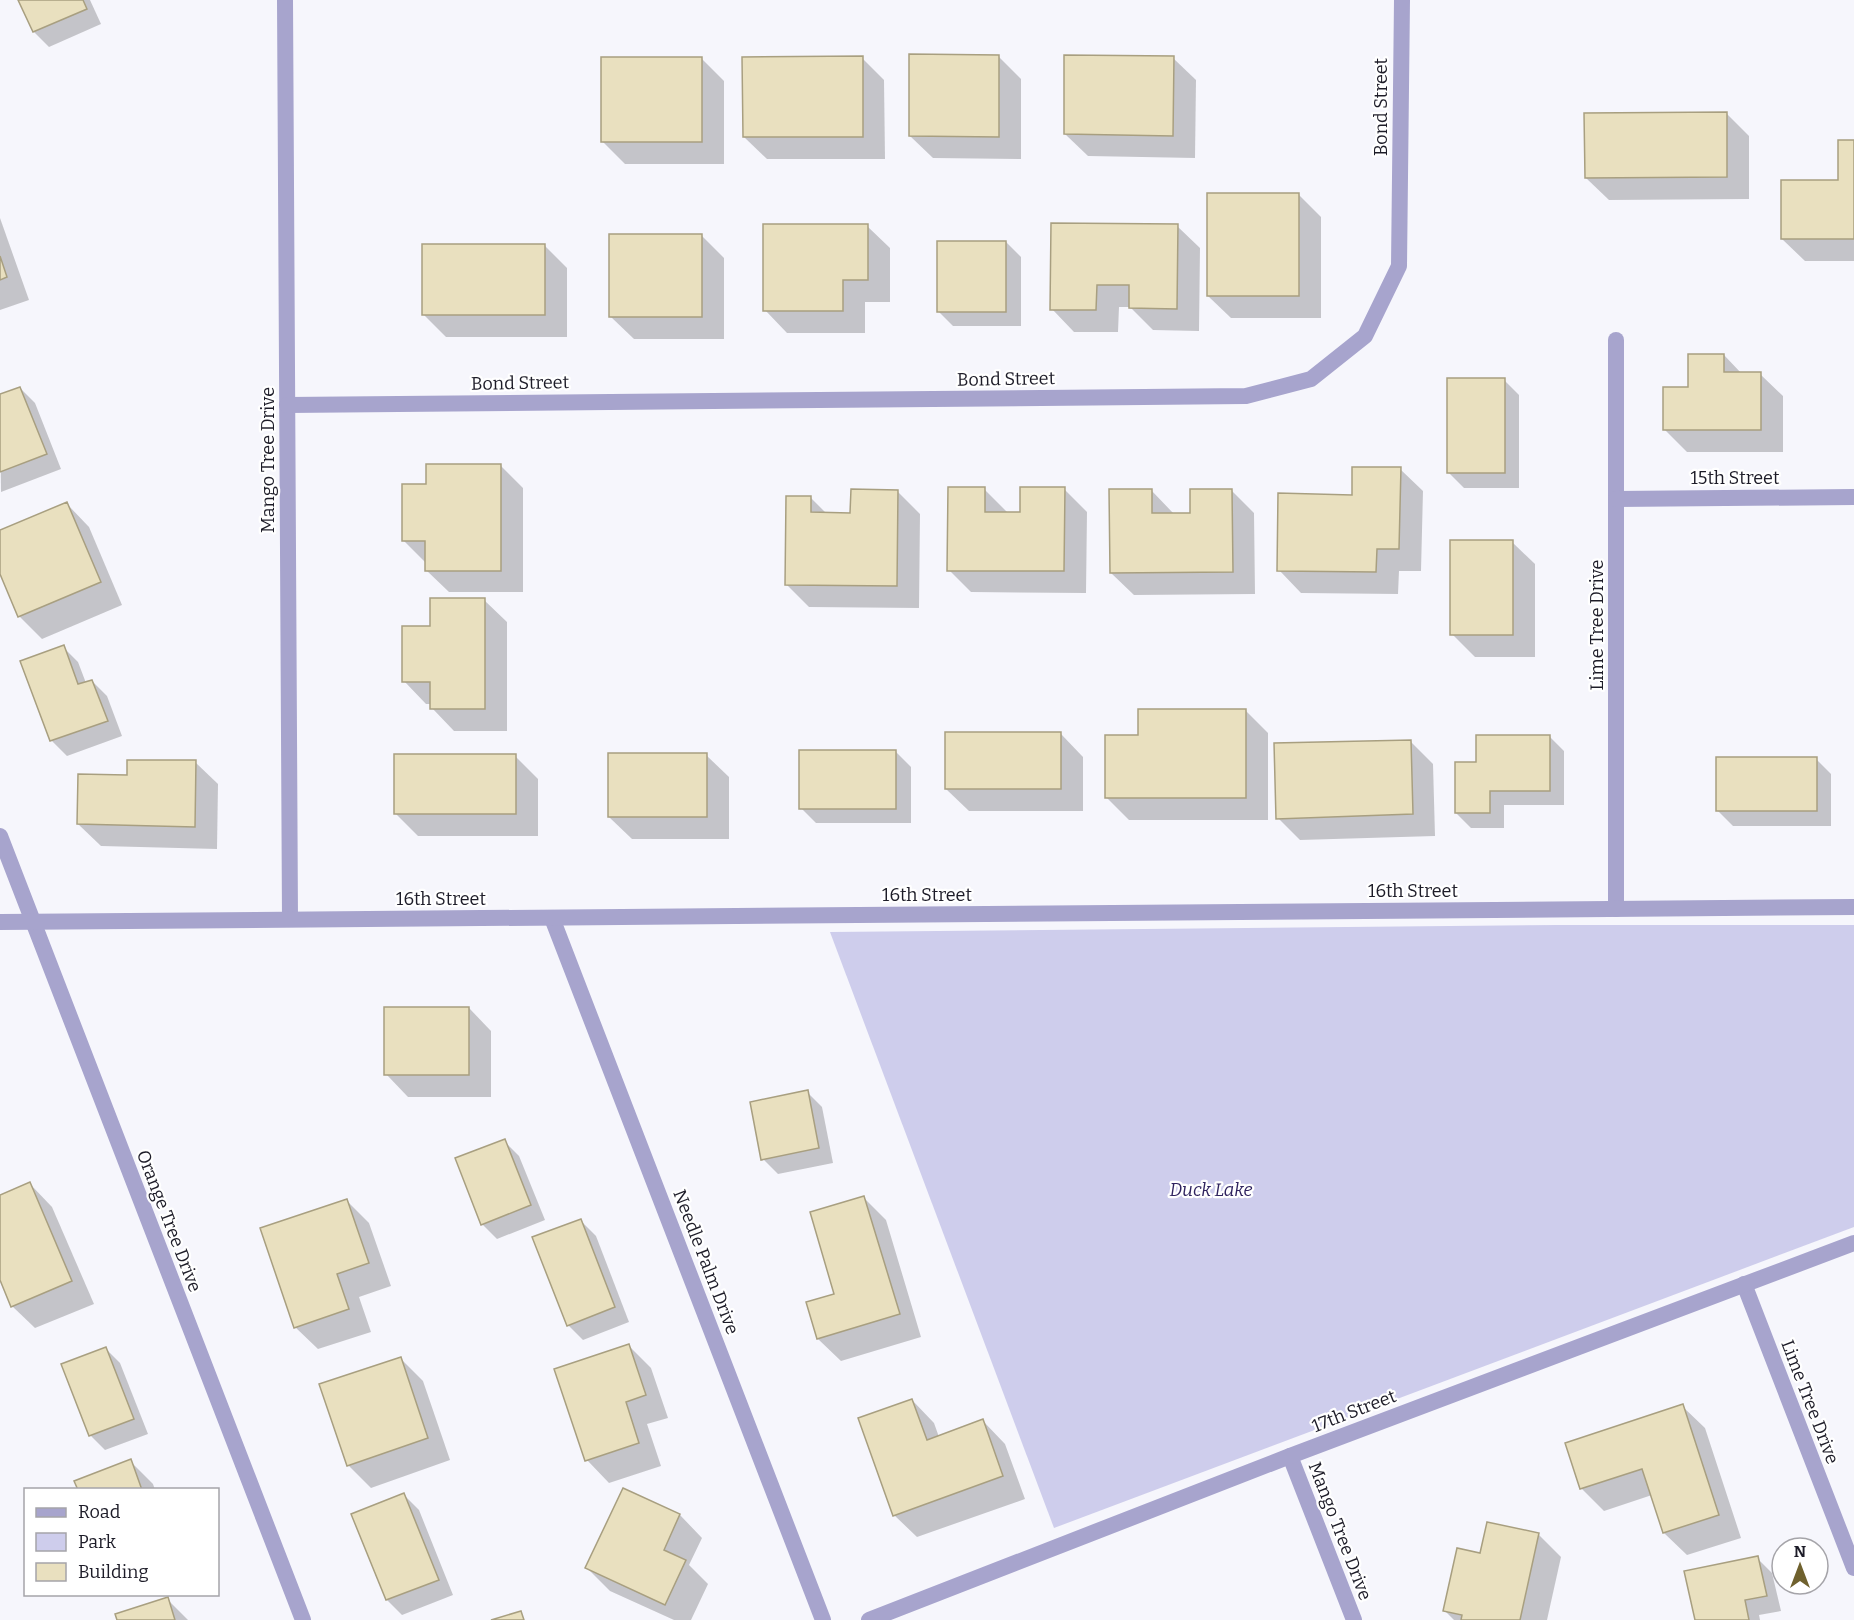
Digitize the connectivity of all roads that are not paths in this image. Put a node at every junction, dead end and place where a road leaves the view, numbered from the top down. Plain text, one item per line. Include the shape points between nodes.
1 (285, 0) edge
2 (1402, 0) edge
3 (1616, 340) dead end
4 (287, 405) junction
5 (1854, 497) edge
6 (1616, 499) junction
7 (0, 836) edge
8 (1854, 907) edge
9 (1616, 909) junction
10 (552, 918) junction
11 (290, 919) junction
12 (0, 922) edge
13 (33, 922) junction
14 (1854, 1242) edge
15 (1744, 1284) junction
16 (1290, 1456) junction
17 (1854, 1568) edge
18 (303, 1620) edge
19 (823, 1620) edge
20 (869, 1620) edge
21 (1354, 1620) edge

1 - 4 street, Mango Tree Drive
2 - 4 street, Bond Street via 1399,266 1365,336 1311,379 1246,396
3 - 6 street, Lime Tree Drive
4 - 11 street, Mango Tree Drive
5 - 6 street, 15th Street
6 - 9 street, Lime Tree Drive
7 - 13 street, Orange Tree Drive
8 - 9 street, 16th Street
9 - 10 street, 16th Street
10 - 11 street, 16th Street
10 - 19 street, Needle Palm Drive
11 - 13 street, 16th Street
12 - 13 street, 16th Street
13 - 18 street, Orange Tree Drive
14 - 15 street, 17th Street
15 - 16 street, 17th Street
15 - 17 street, Lime Tree Drive
16 - 20 street, 17th Street
16 - 21 street, Mango Tree Drive

